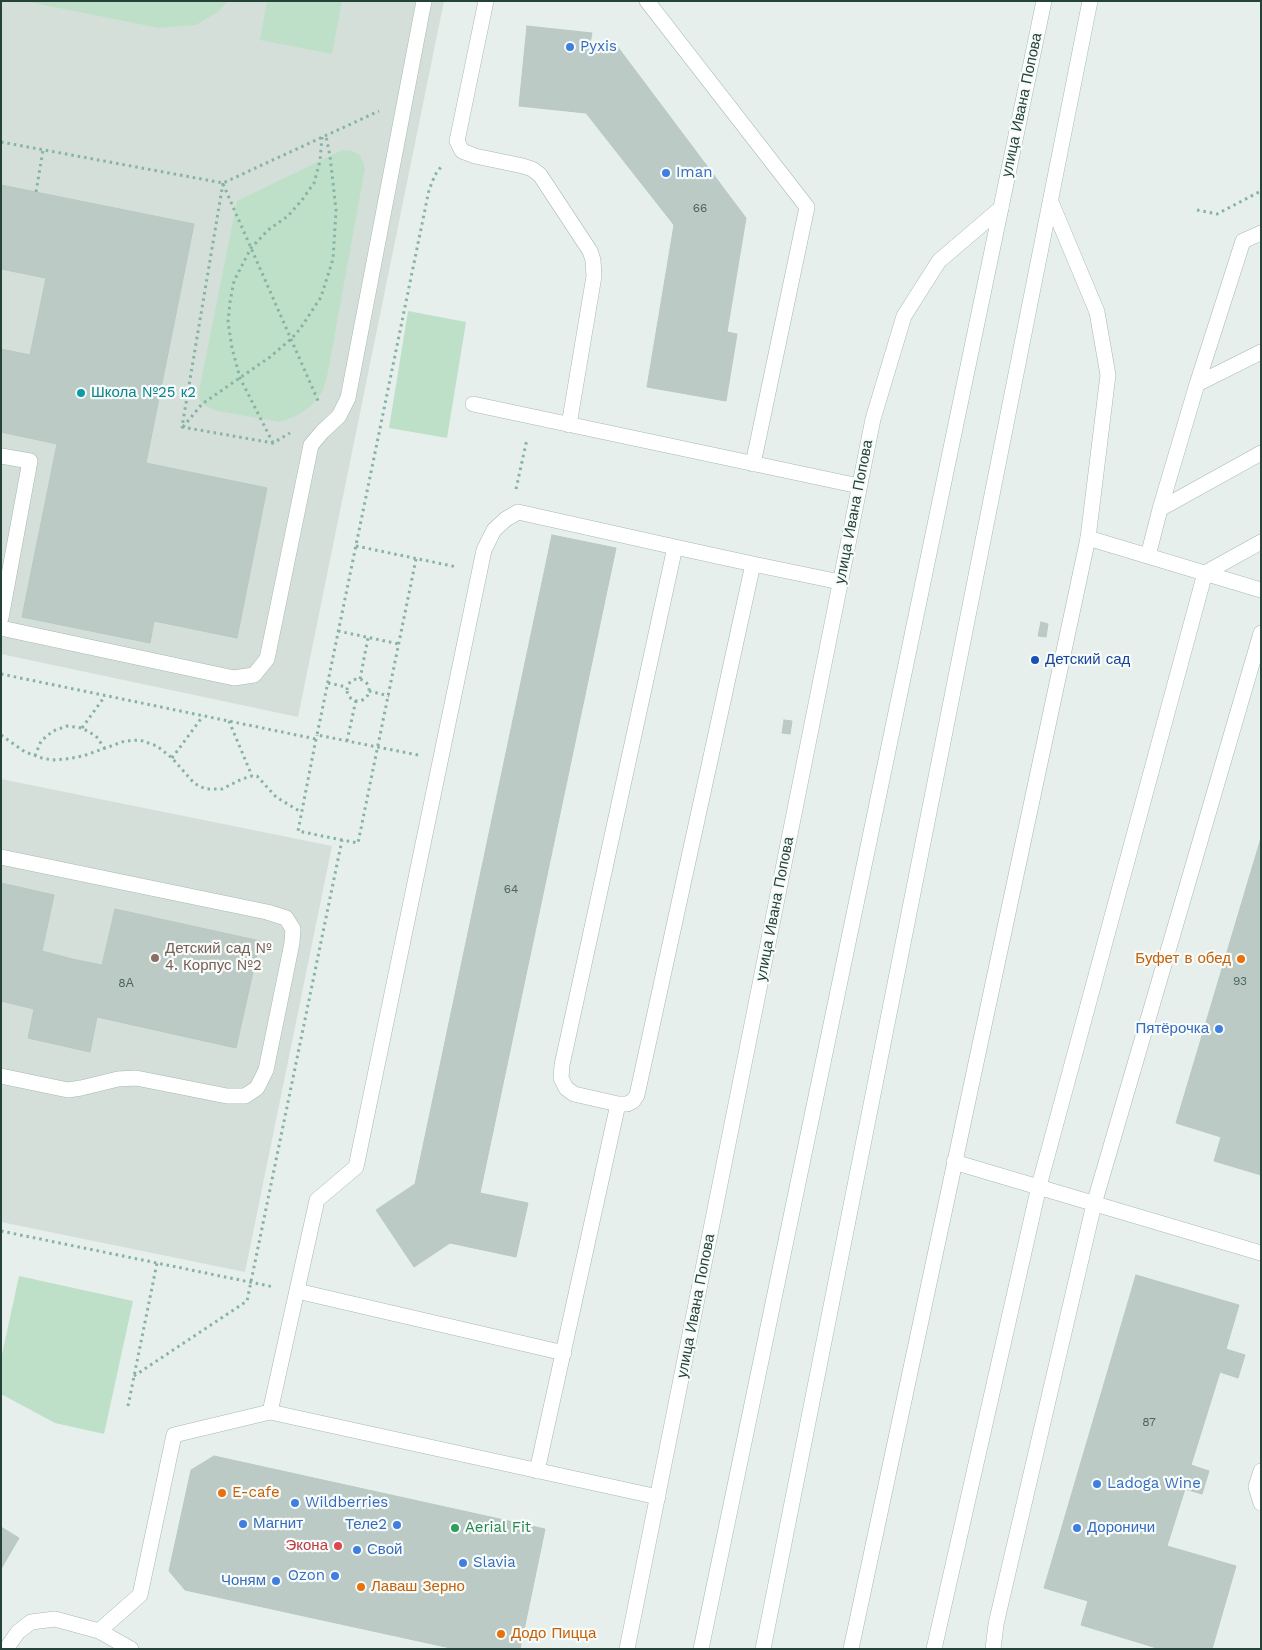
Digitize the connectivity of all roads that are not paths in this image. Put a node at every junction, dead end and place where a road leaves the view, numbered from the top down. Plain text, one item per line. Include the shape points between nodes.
1 (424, 1) edge
2 (486, 1) edge
3 (647, 1) edge
4 (1044, 1) edge
5 (1090, 1) edge
6 (1051, 202) junction
7 (1001, 208) junction
8 (1261, 234) edge
9 (1261, 352) edge
10 (1197, 384) junction
11 (473, 404) dead end
12 (569, 425) junction
13 (1261, 453) edge
14 (1, 456) edge
15 (753, 464) junction
16 (859, 486) junction
17 (1160, 509) junction
18 (1088, 538) junction
19 (1261, 542) edge
20 (675, 547) junction
21 (1148, 556) junction
22 (753, 564) junction
23 (1204, 573) junction
24 (840, 582) junction
25 (1261, 590) edge
26 (1, 618) edge
27 (1, 628) edge
28 (1261, 633) edge
29 (1, 857) edge
30 (1, 1076) edge
31 (618, 1104) junction
32 (954, 1162) junction
33 (1039, 1186) junction
34 (1094, 1204) junction
35 (1261, 1253) edge
36 (296, 1291) junction
37 (564, 1353) junction
38 (270, 1412) junction
39 (537, 1471) junction
40 (1261, 1471) edge
41 (658, 1497) junction
42 (1261, 1503) edge
43 (99, 1631) junction
44 (6, 1649) edge
45 (131, 1649) edge
46 (627, 1649) edge
47 (700, 1649) edge
48 (764, 1649) edge
49 (851, 1649) edge
50 (934, 1649) edge
51 (993, 1649) edge

1 - 27 main road via 348,398 339,416 311,445 267,659 254,675 234,678
2 - 12 main road via 456,141 462,151 523,166 540,175 590,251 594,276
3 - 15 main road via 807,207
4 - 7 main road, улица Ивана Попова
5 - 6 main road
6 - 18 main road via 1097,312 1108,376
6 - 48 main road
7 - 16 main road, улица Ивана Попова via 939,261 904,316 872,419
7 - 47 main road, улица Ивана Попова
8 - 10 main road via 1244,241
9 - 10 main road
10 - 17 main road
11 - 12 main road
12 - 15 main road
13 - 17 main road
14 - 26 main road via 30,461
15 - 16 main road
16 - 24 main road, улица Ивана Попова
17 - 21 main road
18 - 21 main road
18 - 32 main road
19 - 23 main road
20 - 22 main road
20 - 31 main road via 562,1065 561,1078 574,1094
20 - 36 main road via 518,512 494,530 484,550 479,572 356,1167 317,1200
21 - 23 main road
22 - 24 main road
22 - 31 main road via 637,1095 627,1104
23 - 25 main road
23 - 33 main road
24 - 41 main road, улица Ивана Попова
28 - 34 main road
29 - 30 main road via 267,912 286,918 293,929 266,1070 257,1088 245,1096 227,1096 136,1078 68,1090
31 - 37 main road
32 - 33 main road
32 - 49 main road
33 - 34 main road
33 - 50 main road
34 - 35 main road
34 - 51 main road via 996,1624
36 - 37 main road
36 - 38 main road
37 - 39 main road
38 - 39 main road
38 - 43 main road via 174,1435 140,1595
39 - 41 main road
40 - 42 main road via 1256,1487
41 - 46 main road, улица Ивана Попова
43 - 44 main road via 55,1620 31,1622 18,1632
43 - 45 main road

